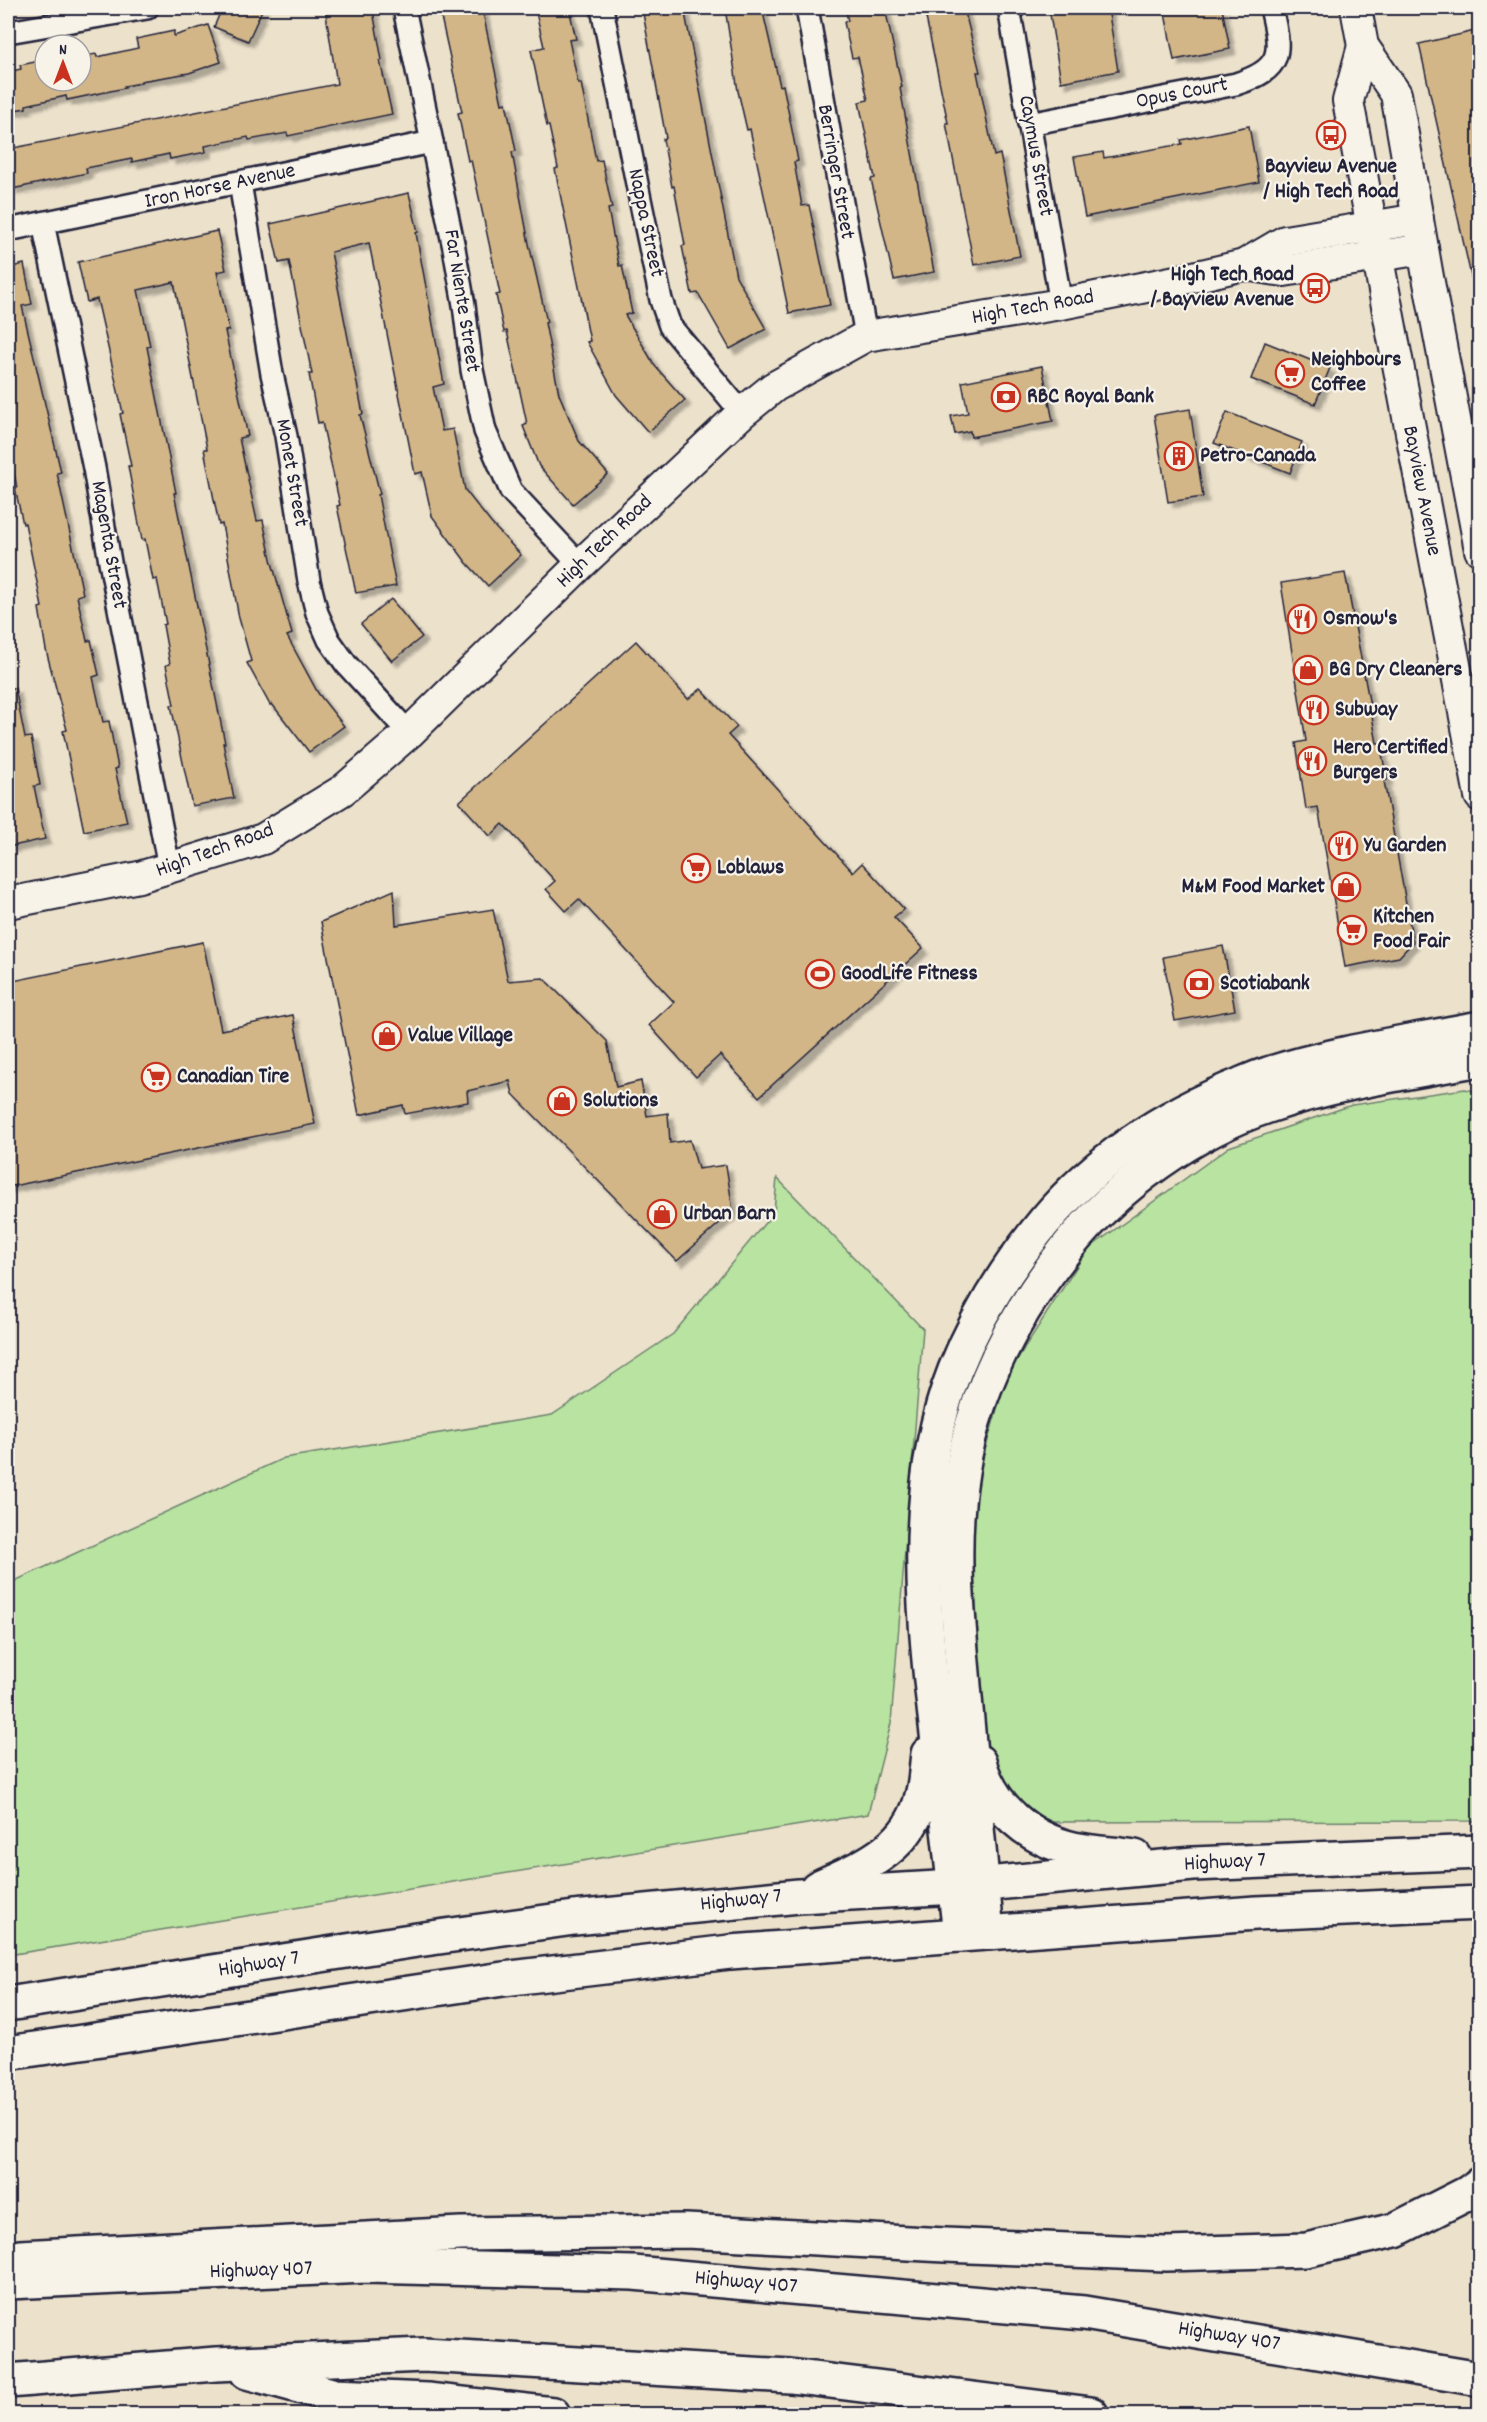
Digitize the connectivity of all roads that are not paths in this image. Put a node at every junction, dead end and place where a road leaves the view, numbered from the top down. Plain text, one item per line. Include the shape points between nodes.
1 (147, 8) edge
2 (404, 8) edge
3 (602, 8) edge
4 (807, 8) edge
5 (1009, 8) edge
6 (1271, 8) edge
7 (1356, 8) edge
8 (8, 32) edge
9 (1363, 46) junction
10 (1029, 124) junction
11 (432, 142) junction
12 (240, 183) junction
13 (1418, 219) junction
14 (43, 223) junction
15 (1371, 228) junction
16 (8, 230) edge
17 (1423, 249) junction
18 (1376, 256) junction
19 (1244, 265) junction
20 (1061, 304) junction
21 (866, 336) junction
22 (742, 413) junction
23 (1479, 550) edge
24 (580, 565) junction
25 (409, 733) junction
26 (1479, 796) edge
27 (169, 867) junction
28 (8, 903) edge
29 (1479, 1028) edge
30 (1479, 1059) edge
31 (950, 1711) junction
32 (1479, 1852) edge
33 (1193, 1864) junction
34 (969, 1886) junction
35 (799, 1896) junction
36 (1479, 1903) edge
37 (973, 1934) junction
38 (8, 2004) edge
39 (8, 2053) edge
40 (1479, 2184) edge
41 (8, 2263) edge
42 (8, 2282) edge
43 (216, 2364) junction
44 (1479, 2379) edge
45 (8, 2381) edge
46 (553, 2415) edge
47 (1091, 2415) edge

1 - 8 street
2 - 11 street, Far Niente Street
3 - 22 street, Nappa Street via 670,326
4 - 21 street, Berringer Street
5 - 10 street, Caymus Street
6 - 10 street, Opus Court via 1278,44 1274,62 1265,73 1236,84
7 - 9 street, Bayview Avenue
9 - 13 street, Bayview Avenue via 1396,94
9 - 15 street, Bayview Avenue via 1348,101
10 - 20 street, Caymus Street
11 - 12 street, Iron Horse Avenue
11 - 24 street, Far Niente Street via 485,431 511,491
12 - 14 street, Iron Horse Avenue
12 - 25 street, Monet Street via 317,613 328,640 346,664
13 - 15 street, High Tech Road
13 - 17 street, Bayview Avenue
14 - 16 street, Iron Horse Avenue
14 - 27 street, Magenta Street via 94,468
15 - 18 street, Bayview Avenue
15 - 19 street, High Tech Road via 1285,241
17 - 18 street, High Tech Road
17 - 23 street, Bayview Avenue
18 - 19 street, High Tech Road via 1284,271
18 - 26 street, Bayview Avenue
19 - 20 street, High Tech Road
20 - 21 street, High Tech Road
21 - 22 street, High Tech Road via 774,387
22 - 24 street, High Tech Road
24 - 25 street, High Tech Road
25 - 27 street, High Tech Road via 343,790 263,839
27 - 28 street, High Tech Road via 139,878
29 - 31 main road via 1266,1074 1166,1120 1082,1181 1008,1268 980,1315 954,1372 930,1473 924,1594
30 - 31 main road via 1349,1083 1281,1102 1196,1138 1132,1181 1081,1230 1039,1283 1000,1348 978,1408 962,1472 956,1550 958,1620
31 - 33 main road via 1001,1807 1037,1836 1073,1849
31 - 34 main road
31 - 35 main road via 915,1818 902,1838 868,1865
32 - 33 main road, Highway 7
33 - 34 main road, Highway 7
34 - 35 main road, Highway 7
34 - 37 main road
35 - 38 main road, Highway 7 via 552,1921
36 - 37 main road via 1256,1913
37 - 39 main road via 730,1952 503,1979
40 - 41 main road via 1395,2230 1306,2250 1166,2254 687,2231 461,2234 20,2257
42 - 44 main road, Highway 407 via 366,2266 633,2273 1084,2313
43 - 45 main road
43 - 46 main road via 335,2396 427,2400
43 - 47 main road via 435,2356 790,2376

